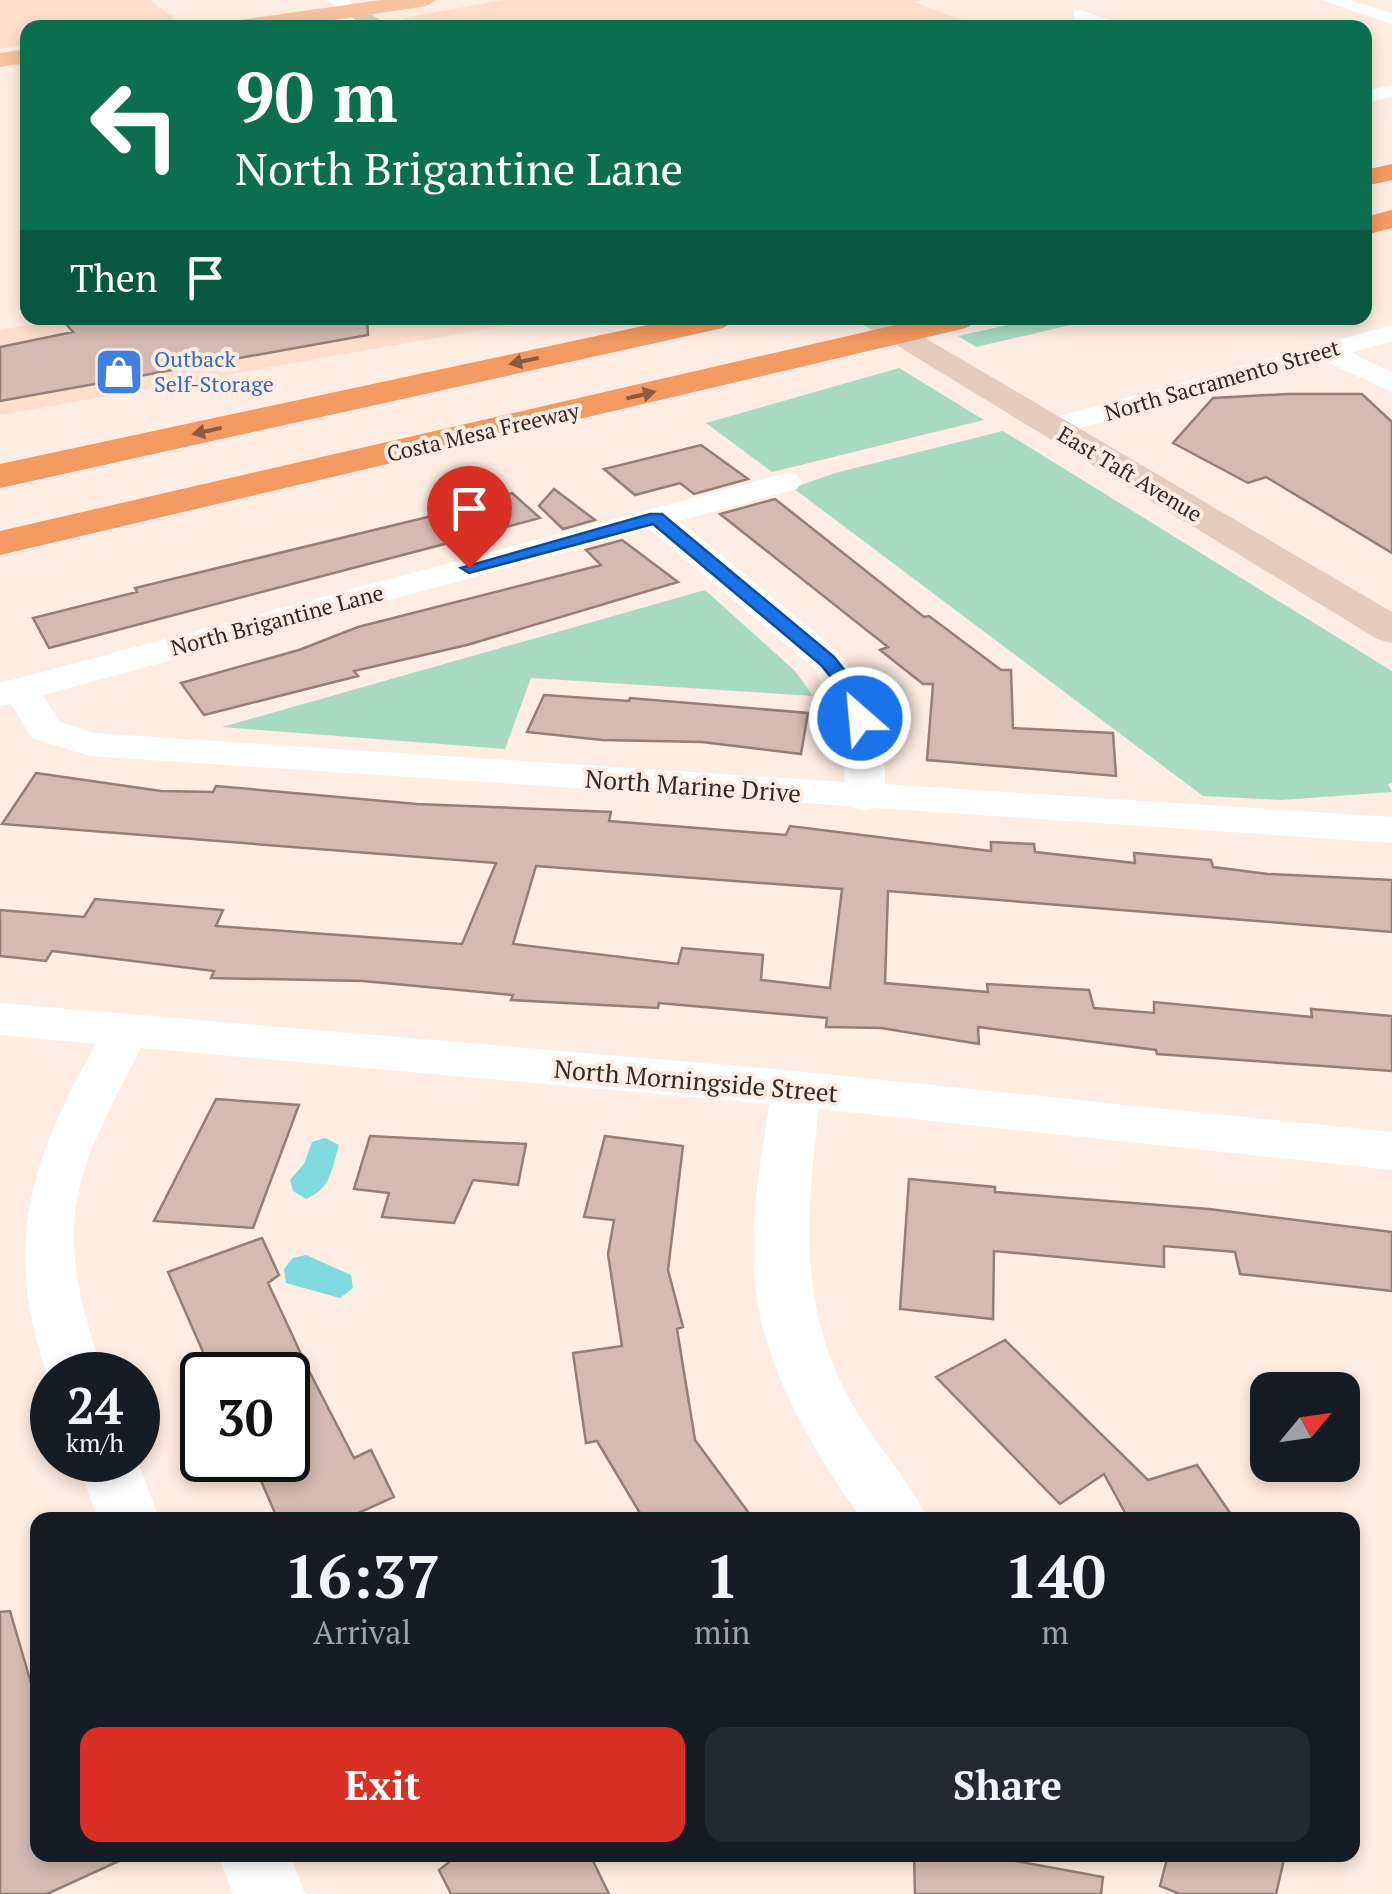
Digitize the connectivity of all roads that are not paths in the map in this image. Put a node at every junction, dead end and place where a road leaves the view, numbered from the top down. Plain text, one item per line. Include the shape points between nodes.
1 (426, 0) edge
2 (1331, 0) edge
3 (344, 5) edge
4 (1080, 15) dead end
5 (1392, 18) edge
6 (271, 20) edge
7 (369, 20) edge
8 (1093, 20) edge
9 (690, 325) edge
10 (880, 325) edge
11 (936, 325) edge
12 (1392, 333) edge
13 (1326, 351) junction
14 (1392, 383) edge
15 (1052, 428) junction
16 (346, 463) junction
17 (0, 476) edge
18 (786, 482) dead end
19 (656, 518) junction
20 (0, 543) edge
21 (0, 560) edge
22 (1392, 630) edge
23 (10, 692) edge
24 (864, 799) junction
25 (1392, 830) edge
26 (0, 1019) edge
27 (126, 1032) junction
28 (796, 1089) junction
29 (1392, 1152) edge
30 (68, 1352) edge
31 (114, 1482) edge
32 (126, 1512) edge
33 (891, 1512) edge
34 (257, 1862) edge
35 (269, 1894) edge

1 - 3 main road
2 - 5 street
3 - 6 main road
3 - 7 main road
4 - 8 street
9 -> 17 highway
10 - 15 main road, East Taft Avenue
16 -> 11 highway, Costa Mesa Freeway
12 - 13 street, North Sacramento Street
13 - 14 street
13 - 15 street, North Sacramento Street
15 - 22 main road, East Taft Avenue
16 - 20 highway, Costa Mesa Freeway
16 - 21 highway
18 - 19 street, North Brigantine Lane
19 - 23 street, North Brigantine Lane
19 - 24 street via 828,661 847,685 866,753
23 - 24 street, North Marine Drive via 46,730 90,744
24 - 25 street, North Marine Drive
26 - 27 street, North Morningside Street
27 - 28 street, North Morningside Street
27 - 30 street via 57,1159 43,1217 44,1272
28 - 29 street, North Morningside Street
28 - 33 street via 780,1264 790,1334 822,1412
31 - 32 street
34 - 35 street

